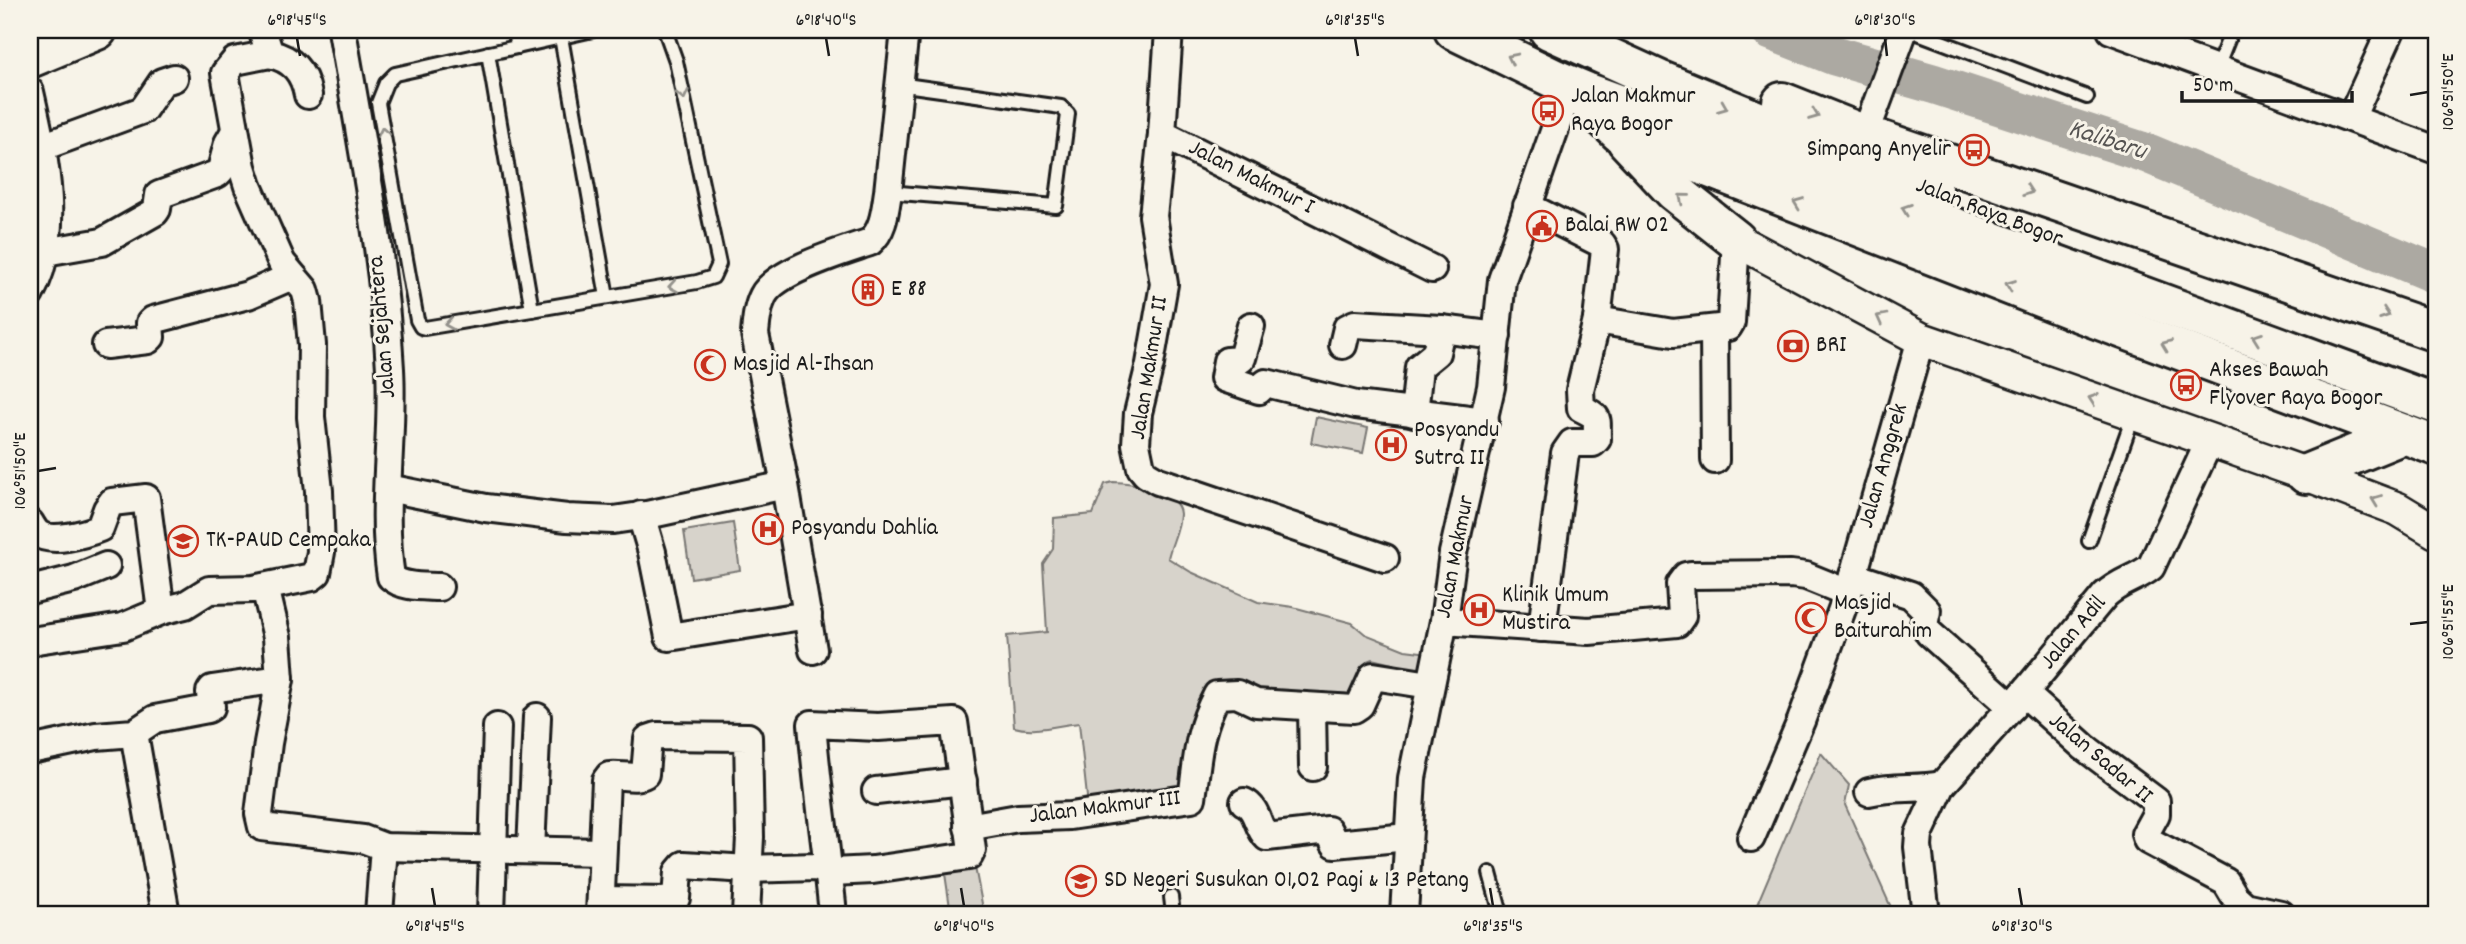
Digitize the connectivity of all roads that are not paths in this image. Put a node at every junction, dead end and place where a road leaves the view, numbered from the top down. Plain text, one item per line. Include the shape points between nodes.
1 (97, 30) edge
2 (342, 30) edge
3 (514, 30) edge
4 (593, 30) edge
5 (665, 30) edge
6 (905, 30) edge
7 (1169, 30) edge
8 (1454, 30) edge
9 (1549, 30) edge
10 (1590, 30) edge
11 (1910, 30) edge
12 (2111, 30) edge
13 (2232, 30) edge
14 (2391, 30) edge
15 (561, 37) junction
16 (1900, 41) edge
17 (266, 42) edge
18 (518, 47) junction
19 (488, 53) junction
20 (30, 58) edge
21 (2217, 68) junction
22 (174, 78) dead end
23 (898, 84) junction
24 (1578, 89) junction
25 (30, 92) edge
26 (309, 95) dead end
27 (2087, 97) dead end
28 (2351, 118) junction
29 (1871, 121) junction
30 (236, 128) junction
31 (1620, 133) junction
32 (1162, 134) junction
33 (2434, 142) edge
34 (42, 147) junction
35 (888, 192) junction
36 (1527, 206) junction
37 (1736, 240) junction
38 (45, 252) junction
39 (1432, 269) dead end
40 (292, 276) junction
41 (30, 294) edge
42 (607, 297) junction
43 (532, 310) junction
44 (1597, 320) junction
45 (1251, 326) dead end
46 (1441, 329) junction
47 (1714, 329) junction
48 (2436, 332) edge
49 (1497, 336) junction
50 (1921, 339) junction
51 (106, 345) dead end
52 (1343, 345) dead end
53 (2436, 376) edge
54 (2436, 404) edge
55 (1414, 412) junction
56 (2134, 414) junction
57 (1485, 421) junction
58 (2210, 440) junction
59 (2420, 440) edge
60 (1715, 460) dead end
61 (2306, 474) junction
62 (785, 485) junction
63 (387, 488) junction
64 (641, 515) junction
65 (30, 523) edge
66 (2436, 532) edge
67 (2089, 541) dead end
68 (1385, 558) dead end
69 (107, 566) dead end
70 (1850, 585) junction
71 (265, 587) junction
72 (439, 587) dead end
73 (30, 590) edge
74 (161, 611) junction
75 (808, 615) junction
76 (1444, 621) junction
77 (1542, 628) junction
78 (30, 643) edge
79 (813, 650) dead end
80 (280, 680) junction
81 (1430, 685) junction
82 (2018, 700) junction
83 (1312, 707) junction
84 (537, 717) dead end
85 (497, 727) dead end
86 (134, 733) junction
87 (30, 750) edge
88 (1312, 768) dead end
89 (963, 780) junction
90 (1942, 785) junction
91 (876, 791) dead end
92 (1869, 792) dead end
93 (1244, 802) dead end
94 (968, 827) junction
95 (1408, 837) junction
96 (1751, 838) dead end
97 (384, 847) junction
98 (491, 849) junction
99 (531, 850) junction
100 (602, 852) junction
101 (748, 869) junction
102 (829, 872) junction
103 (1490, 873) dead end
104 (1171, 897) dead end
105 (601, 907) edge
106 (166, 914) edge
107 (379, 914) edge
108 (491, 914) edge
109 (746, 914) edge
110 (833, 914) edge
111 (1173, 914) edge
112 (1404, 914) edge
113 (1501, 914) edge
114 (1926, 914) edge
115 (2281, 914) edge

1 - 20 highway
2 - 63 street, Jalan Sejahtera via 388,343
3 - 18 lane
4 - 15 lane
5 -> 42 lane via 676,61 719,264 713,277 697,282
6 - 23 street
7 - 32 street, Jalan Makmur I
24 -> 8 highway, Jalan Raya Bogor
9 -> 53 highway, Jalan Raya Bogor via 1960,203
10 -> 29 highway, Jalan Raya Bogor
11 - 27 lane
12 - 21 street
13 - 21 lane
14 - 28 street
15 - 18 lane
15 - 42 lane
16 - 29 street
17 - 26 street via 300,70
17 - 30 street via 235,61 225,73
18 - 19 lane
19 - 43 lane
43 -> 19 lane via 421,327 378,103 386,83 396,74
21 - 28 street
22 - 34 street via 162,82 143,110
23 - 35 street
23 - 35 lane via 1061,107 1068,114 1056,206
24 - 31 highway, Jalan Raya Bogor
24 - 36 street, Jalan Makmur
54 -> 24 highway, Jalan Raya Bogor
25 - 34 street
28 - 33 street
29 -> 48 highway, Jalan Raya Bogor
30 - 38 street via 217,174 159,195 155,212 102,242
30 - 40 street via 248,186
37 -> 31 highway via 1674,191
59 -> 31 highway, Jalan Raya Bogor
32 - 39 street, Jalan Makmur I
32 - 68 street, Jalan Makmur II via 1153,216 1164,284 1138,413 1140,468 1158,481
34 - 38 street via 48,194
35 - 62 street via 877,236 870,242 797,269 764,294 755,334
36 - 44 street via 1604,246
36 - 49 street, Jalan Makmur via 1502,280
37 - 47 street via 1731,322
50 -> 37 street
38 - 41 street
40 - 51 street via 248,295 153,320 148,340
40 - 71 street via 308,301 321,552 313,577
42 - 43 lane
44 - 47 street via 1673,333
44 - 77 street via 1580,400 1581,408 1595,415 1597,439 1572,443 1565,453
45 - 55 street via 1242,358 1227,360 1224,378 1259,390 1266,383 1356,405
46 - 49 street
46 - 52 street via 1355,324 1346,328
46 - 55 street via 1436,353 1419,368
47 - 60 street
49 - 57 street, Jalan Makmur
56 -> 50 street
50 - 70 street, Jalan Anggrek
55 - 57 street
56 - 58 street
56 - 67 lane
57 - 76 street, Jalan Makmur via 1453,553
58 - 61 street
58 - 82 street, Jalan Adil via 2151,567 2115,585
59 - 61 highway
66 -> 61 street via 2398,509
62 - 64 street
62 - 75 street
63 - 64 street via 567,519
63 - 72 street, Jalan Sejahtera via 391,577 405,584
64 - 75 street via 669,637
65 - 74 street via 46,537 67,536 100,528 113,502 146,498
69 - 73 street
70 - 77 street via 1806,576 1686,576 1680,584 1682,616 1677,623 1589,631
70 - 82 street via 1911,595 1927,611 1924,624 1929,633
70 - 96 street, Jalan Anggrek via 1801,720
71 - 74 street via 209,590 186,605
71 - 80 street
74 - 78 street via 123,627
75 - 79 street
76 - 77 street
76 - 81 street, Jalan Makmur
80 - 86 street via 212,689 208,709 155,719
80 - 97 street via 259,814 262,827 363,839
81 - 83 street, Jalan Makmur III via 1377,675 1354,709
81 - 95 street, Jalan Makmur via 1412,778
82 - 90 street, Jalan Adil
82 - 115 street, Jalan Sadar II via 2156,801 2158,808 2145,834 2147,840 2226,882 2245,906
83 - 88 street
83 - 94 street, Jalan Makmur III via 1217,695 1196,751 1192,798
84 - 99 street
85 - 98 street
86 - 87 street
86 - 106 street
89 - 91 street
89 - 94 street
89 - 102 street via 954,722 878,727 812,724
90 - 92 street
90 - 114 street, Jalan Adil via 1917,847
93 - 95 street via 1252,807 1267,837 1328,830 1335,844
94 - 102 street via 969,856
95 - 112 street, Jalan Makmur
97 - 98 street
97 - 107 street
98 - 99 street
98 - 108 street
99 - 100 street
100 - 101 street via 606,780 614,775 645,774 651,736 748,737
100 - 105 street
101 - 102 street via 816,867
101 - 105 street via 684,865 678,872 676,898 671,901
101 - 109 street
102 - 110 street
103 - 113 lane
104 - 111 lane

